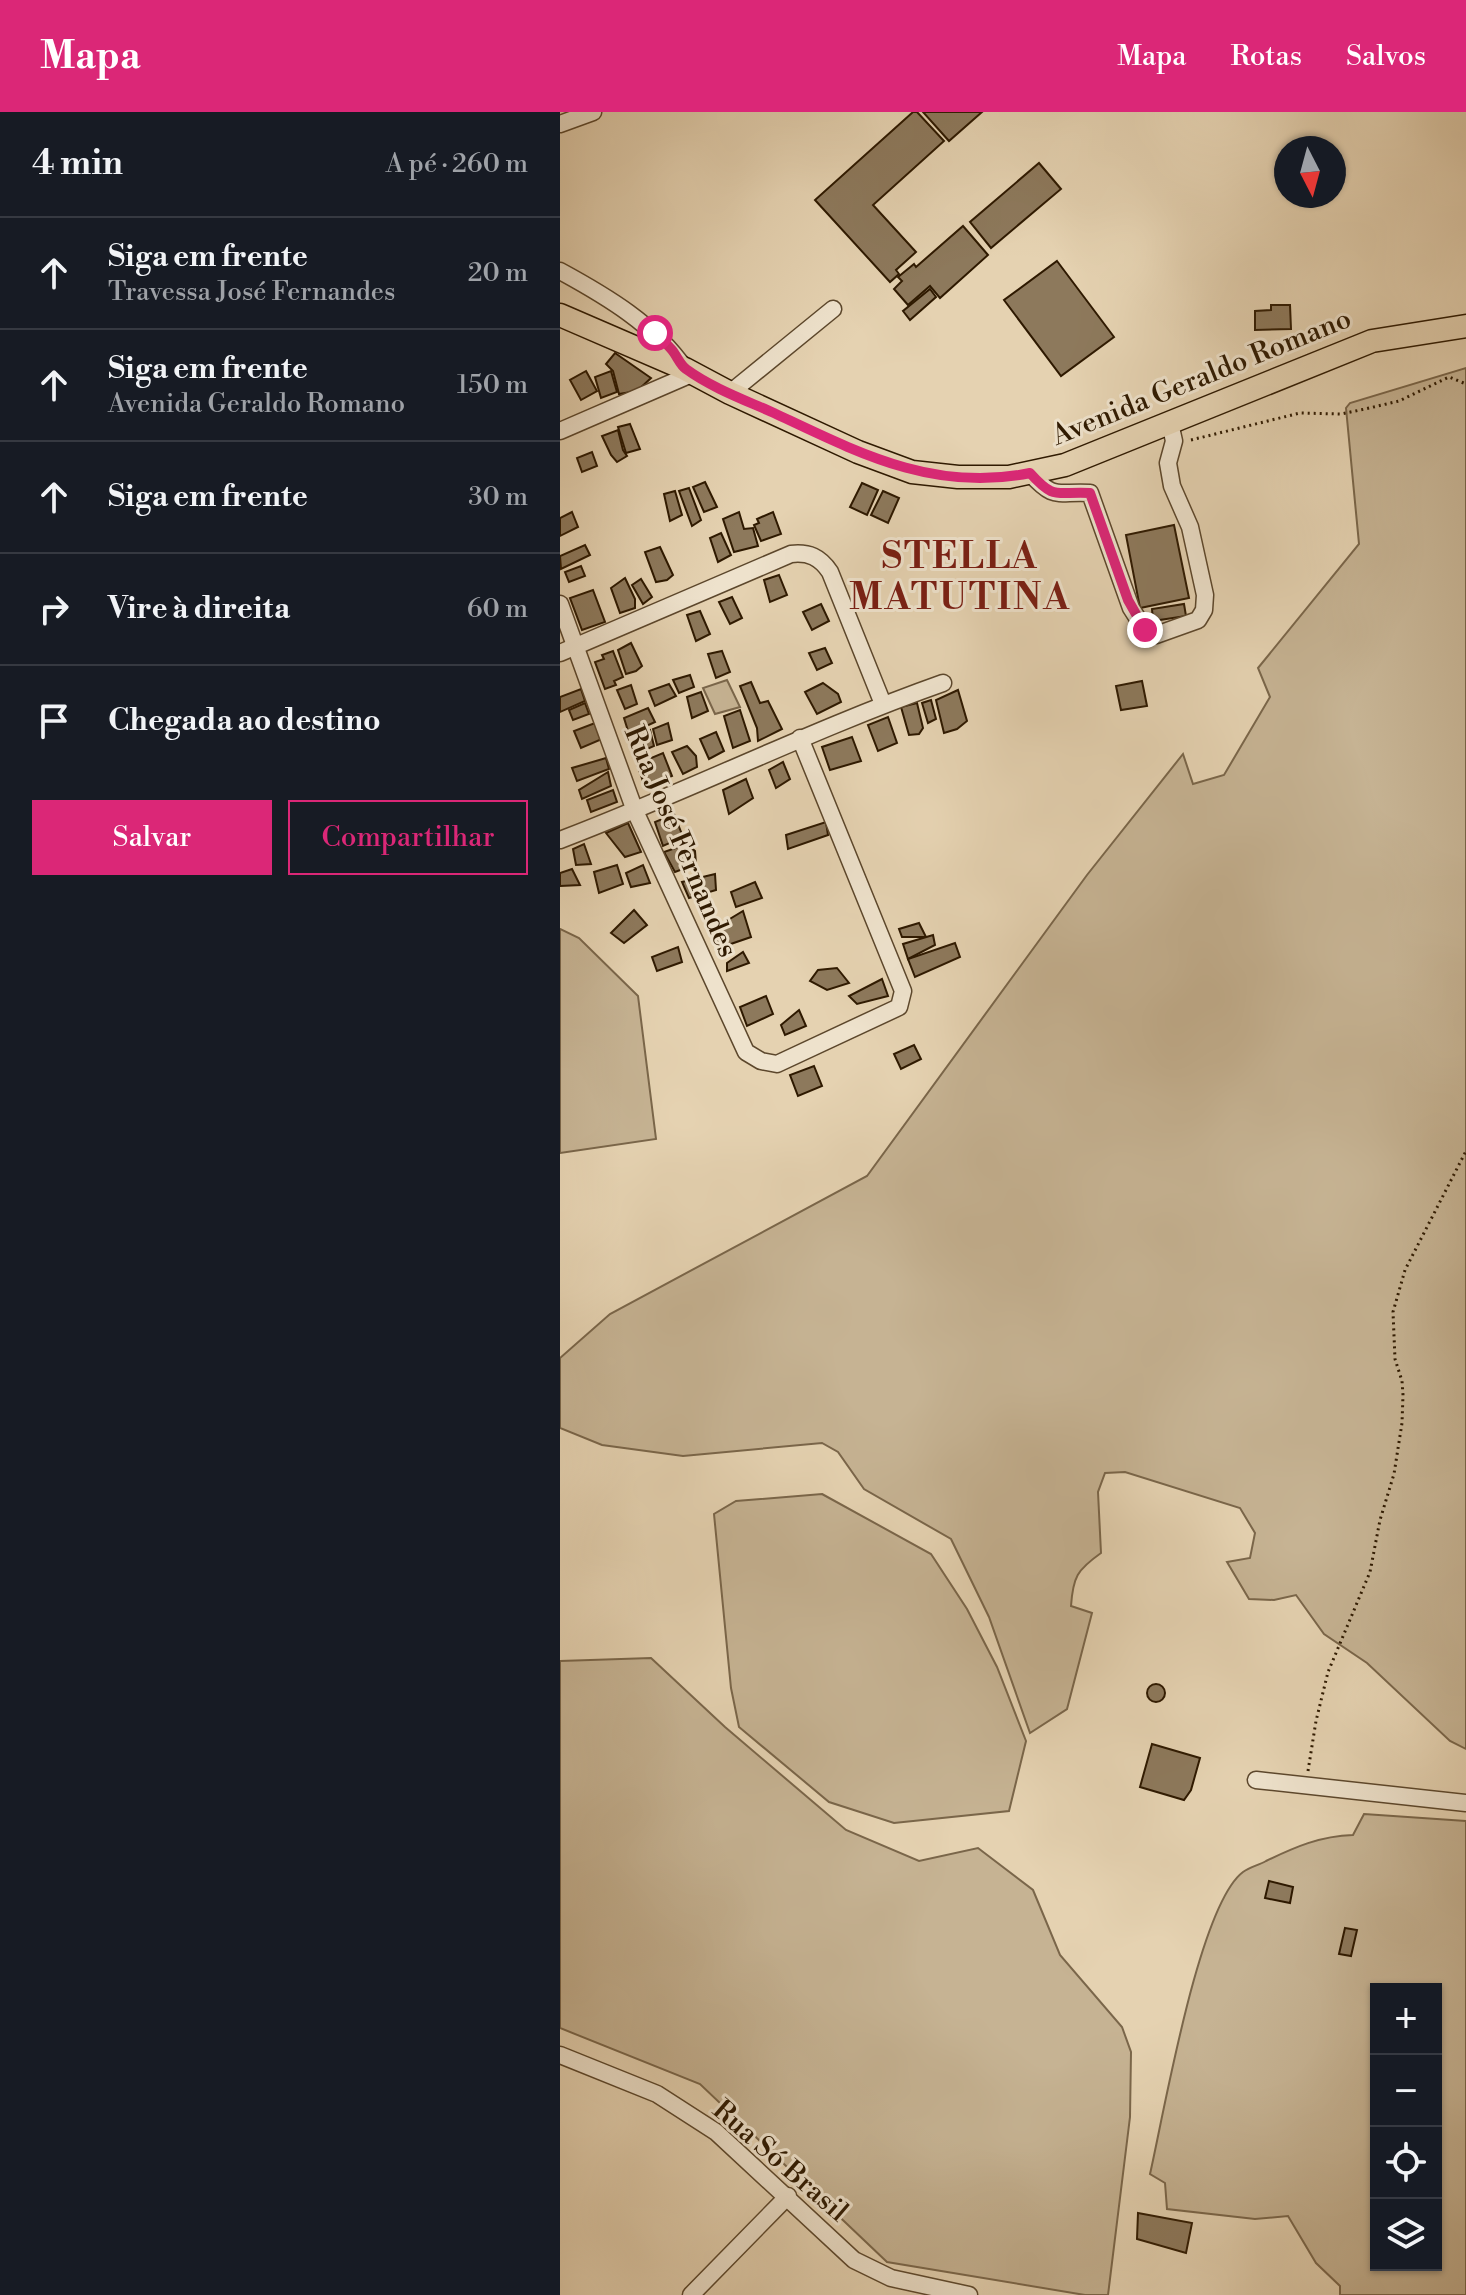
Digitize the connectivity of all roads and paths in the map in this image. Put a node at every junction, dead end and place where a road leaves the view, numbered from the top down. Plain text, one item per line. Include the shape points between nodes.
1 (593, 112) edge
2 (560, 124) edge
3 (560, 271) edge
4 (833, 309) dead end
5 (560, 315) edge
6 (1466, 326) edge
7 (689, 371) junction
8 (1466, 384) edge
9 (730, 393) junction
10 (560, 431) edge
11 (1171, 434) junction
12 (1030, 473) junction
13 (560, 604) edge
14 (577, 646) junction
15 (560, 653) edge
16 (943, 683) dead end
17 (883, 704) junction
18 (800, 738) junction
19 (635, 811) junction
20 (560, 840) edge
21 (1466, 1151) edge
22 (1256, 1780) dead end
23 (1307, 1787) junction
24 (1466, 1803) edge
25 (560, 2055) edge
26 (788, 2196) junction
27 (691, 2295) edge
28 (969, 2295) edge

1 - 2 street
3 - 7 street via 655,333
4 - 9 street
5 - 7 main road, Avenida Geraldo Romano
6 - 11 main road, Avenida Geraldo Romano via 1372,341
7 - 9 main road, Avenida Geraldo Romano
7 - 10 street
8 - 11 path via 1449,377 1399,401 1341,414 1300,413
9 - 12 main road, Avenida Geraldo Romano via 912,472 958,477
11 - 12 main road, Avenida Geraldo Romano
11 - 12 street via 1172,486 1190,527 1204,610 1198,620 1156,635 1145,630 1131,608 1090,493 1046,491
13 - 14 street, Rua José Fernandes
14 - 15 street
14 - 17 street via 791,554 810,554 830,572
14 - 19 street, Rua José Fernandes
16 - 17 street
17 - 18 street
18 - 19 street
18 - 19 street, Rua José Fernandes via 903,991 899,1007 785,1062 761,1061 746,1052
19 - 20 street
21 - 23 path via 1405,1270 1393,1312 1403,1395 1394,1474 1370,1572 1328,1672
22 - 23 street
23 - 24 street
25 - 26 street, Rua Só Brasil via 657,2094 716,2132
26 - 27 street
26 - 28 street, Rua Só Brasil via 854,2260 891,2278

